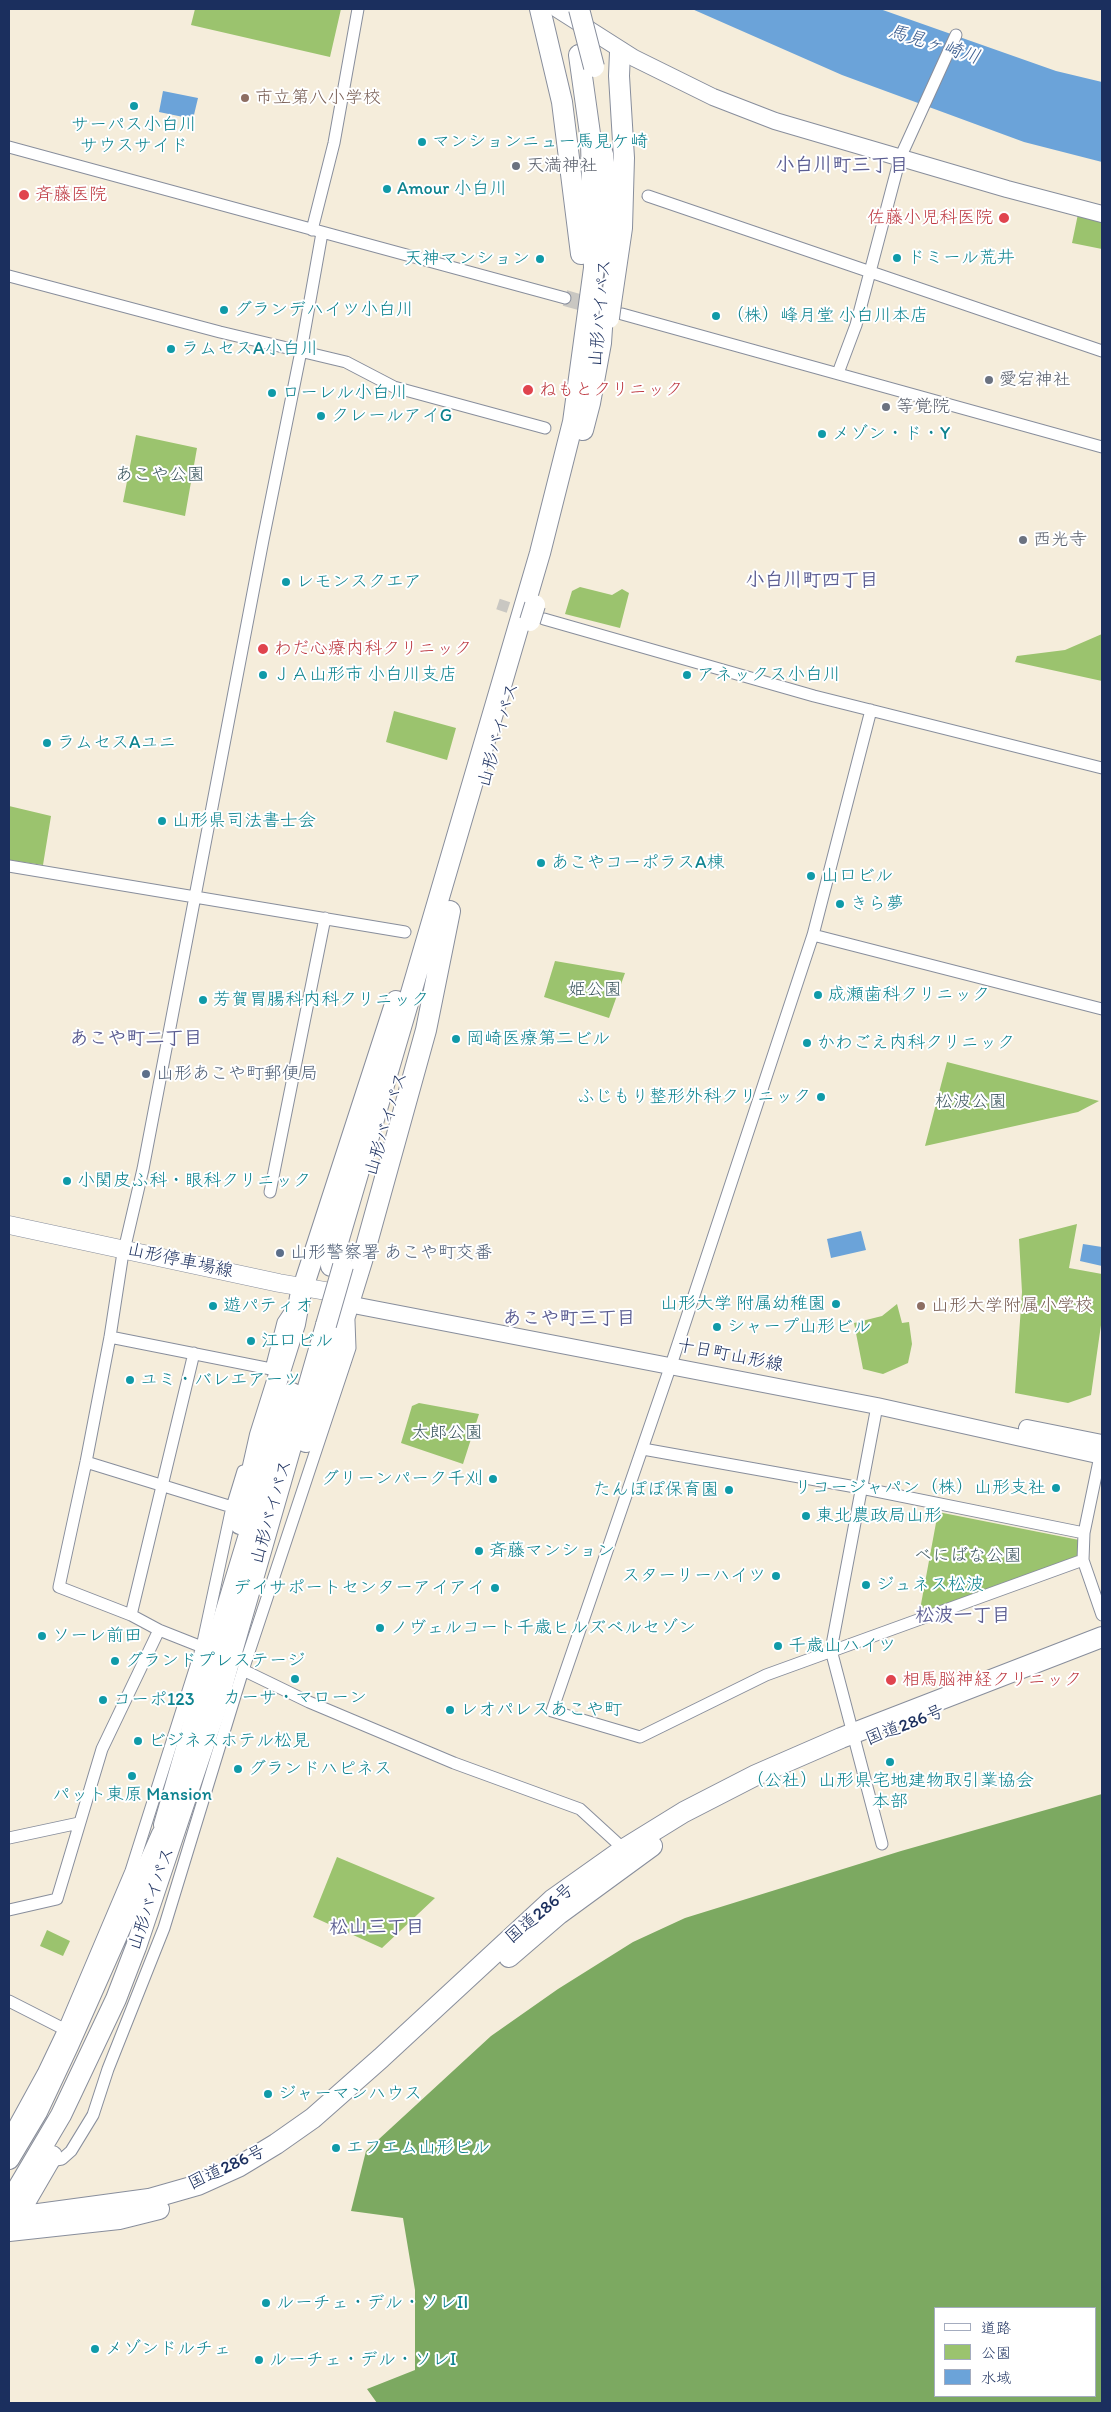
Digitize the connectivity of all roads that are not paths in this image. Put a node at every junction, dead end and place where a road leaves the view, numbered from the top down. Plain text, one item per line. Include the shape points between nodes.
1 (358, 9) edge
2 (540, 9) edge
3 (557, 9) edge
4 (567, 9) edge
5 (579, 9) edge
6 (956, 35) dead end
7 (620, 52) junction
8 (586, 61) junction
9 (9, 147) edge
10 (900, 158) junction
11 (648, 196) dead end
12 (1102, 214) edge
13 (317, 232) junction
14 (870, 272) junction
15 (9, 276) edge
16 (565, 298) tunnel mouth
17 (614, 312) junction
18 (585, 341) junction
19 (301, 351) junction
20 (1102, 351) edge
21 (838, 373) junction
22 (590, 403) junction
23 (545, 428) dead end
24 (1102, 447) edge
25 (536, 615) junction
26 (871, 710) junction
27 (1102, 768) edge
28 (463, 817) junction
29 (9, 866) edge
30 (194, 896) junction
31 (450, 911) junction
32 (325, 918) junction
33 (405, 932) dead end
34 (812, 935) junction
35 (1102, 1009) edge
36 (270, 1192) dead end
37 (9, 1225) edge
38 (9, 1237) edge
39 (123, 1254) junction
40 (337, 1266) junction
41 (302, 1291) junction
42 (350, 1300) junction
43 (110, 1337) junction
44 (194, 1353) junction
45 (672, 1362) junction
46 (271, 1369) junction
47 (877, 1406) junction
48 (643, 1449) junction
49 (1102, 1452) edge
50 (86, 1462) junction
51 (163, 1484) junction
52 (861, 1488) junction
53 (232, 1507) junction
54 (1084, 1533) junction
55 (1082, 1560) junction
56 (131, 1615) junction
57 (1102, 1615) edge
58 (232, 1622) junction
59 (159, 1630) junction
60 (1102, 1637) edge
61 (202, 1647) junction
62 (831, 1650) junction
63 (1102, 1651) edge
64 (243, 1670) junction
65 (854, 1739) junction
66 (79, 1823) junction
67 (169, 1832) junction
68 (9, 1838) edge
69 (882, 1844) dead end
70 (628, 1854) junction
71 (9, 1910) edge
72 (9, 2001) edge
73 (64, 2029) junction
74 (9, 2135) edge
75 (9, 2159) edge
76 (48, 2164) junction
77 (9, 2181) edge
78 (67, 2210) junction
79 (10, 2220) edge

1 - 13 street
2 - 18 highway via 562,102 571,165 581,244
3 - 7 main road
4 - 8 highway, 山形バイパス
5 - 8 highway, 山形バイパス, bridge
6 - 10 street
7 - 10 main road via 713,97 757,114
7 - 17 highway via 624,158 622,228
8 - 18 highway, 山形バイパス via 594,268
8 - 22 highway, 山形バイパス via 608,202 601,343
9 - 13 street
10 - 12 main road
10 - 14 street
11 - 14 street
13 - 16 street
13 - 19 street
14 - 20 street
14 - 21 street via 856,325
15 - 19 street
17 - 21 street
17 - 22 highway
18 - 28 highway, 山形バイパス via 573,422 540,553
19 - 23 street via 346,362 394,387
19 - 30 street
21 - 24 street
22 - 25 highway, 山形バイパス
25 - 26 street via 729,673
25 - 31 highway, 山形バイパス
26 - 27 street
26 - 34 street
28 - 40 highway, 山形バイパス
28 - 41 highway via 388,1022
29 - 30 street
30 - 32 street
30 - 39 street via 143,1169
31 - 40 highway, 山形バイパス
31 - 42 highway via 426,1030
32 - 33 street
32 - 36 street
34 - 35 street
34 - 45 street
37 - 39 main road, 山形停車場線
38 - 39 main road, 山形停車場線
39 - 41 main road, 山形停車場線
39 - 43 street
40 - 58 highway, 山形バイパス
41 - 42 main road, 山形停車場線
41 - 46 street via 283,1322
41 - 58 highway via 260,1436 233,1551
42 - 45 main road, 十日町山形線
42 - 58 highway via 265,1569
42 - 64 street via 350,1348
43 - 44 street
43 - 50 street
44 - 46 street
44 - 51 street
45 - 47 main road, 十日町山形線
45 - 48 street
45 - 49 main road, 十日町山形線
46 - 53 street
47 - 49 main road, 十日町山形線
47 - 52 street
48 - 52 street
48 - 62 street via 552,1711 640,1737 766,1675
49 - 54 street
50 - 51 street
50 - 56 street via 59,1587
51 - 53 street
51 - 56 street
52 - 54 street
52 - 62 street
53 - 61 street
54 - 55 street
55 - 57 street
55 - 62 street via 911,1624
56 - 59 street
58 - 67 highway, 山形バイパス via 215,1711
59 - 61 street
59 - 66 street via 102,1750
60 - 65 highway, 国道286号
61 - 73 street via 131,1871
62 - 65 street
63 - 65 highway, 国道286号
64 - 70 street via 309,1702 446,1760 580,1809
64 - 76 street via 164,1928 108,2068 93,2116 72,2151
65 - 69 street
65 - 70 highway, 国道286号
66 - 68 street
66 - 71 street via 57,1899
67 - 75 highway via 37,2112
67 - 76 highway via 162,1898 141,1968
67 - 77 highway, 山形バイパス via 76,2057
67 - 79 highway, 山形バイパス via 116,1999
70 - 78 highway, 国道286号 via 552,1900 382,2058 313,2118 276,2144 238,2167 198,2185 150,2199
70 - 79 highway, 国道286号 via 473,1988 319,2129 281,2156 208,2194 119,2219
72 - 73 street
73 - 74 street
76 - 78 highway via 46,2187 58,2204
76 - 79 highway
78 - 79 highway, 国道286号

